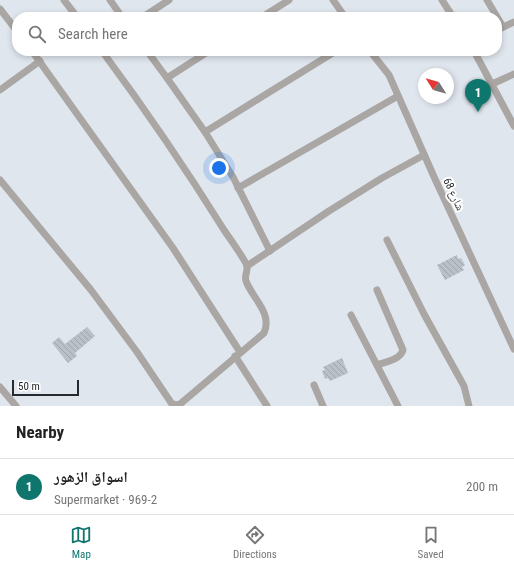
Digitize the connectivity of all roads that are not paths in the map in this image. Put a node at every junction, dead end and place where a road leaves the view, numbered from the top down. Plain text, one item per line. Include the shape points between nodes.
1 (64, 0) edge
2 (110, 0) edge
3 (169, 0) edge
4 (289, 0) edge
5 (333, 0) edge
6 (442, 0) edge
7 (487, 0) edge
8 (0, 9) edge
9 (73, 12) edge
10 (118, 12) edge
11 (151, 12) edge
12 (270, 12) edge
13 (341, 12) edge
14 (450, 12) edge
15 (493, 12) edge
16 (514, 22) edge
17 (12, 25) edge
18 (502, 27) edge
19 (36, 56) edge
20 (106, 56) edge
21 (151, 56) edge
22 (201, 56) edge
23 (328, 56) edge
24 (374, 56) edge
25 (477, 56) edge
26 (40, 61) junction
27 (514, 74) edge
28 (167, 78) junction
29 (492, 84) junction
30 (0, 90) edge
31 (398, 96) junction
32 (514, 126) edge
33 (205, 132) junction
34 (424, 156) junction
35 (0, 180) edge
36 (238, 188) junction
37 (387, 240) dead end
38 (270, 251) junction
39 (247, 266) junction
40 (377, 290) dead end
41 (351, 315) dead end
42 (514, 349) edge
43 (238, 354) junction
44 (377, 365) junction
45 (314, 385) dead end
46 (0, 387) edge
47 (186, 403) edge
48 (16, 406) edge
49 (267, 406) edge
50 (323, 406) edge
51 (398, 406) edge
52 (469, 406) edge

1 - 9 street
2 - 10 street
3 - 11 street
4 - 12 street
5 - 13 street
6 - 14 street
7 - 15 street
8 - 17 street
16 - 18 street
19 - 26 street
20 - 39 street
21 - 28 street
22 - 28 street
23 - 33 street
24 - 31 street, شارع 68 via 389,75
25 - 29 street
26 - 30 street
26 - 43 street via 173,248
27 - 29 street
28 - 33 street
29 - 32 street
31 - 34 street, شارع 68
31 - 36 street
33 - 36 street
34 - 38 street via 382,178
34 - 42 street, شارع 68
35 - 47 street via 91,290 172,404
36 - 38 street
37 - 52 street via 464,386
38 - 39 street
39 - 43 street via 246,280 267,320 267,328
40 - 44 street via 403,350 397,357
41 - 44 street
43 - 47 street
43 - 49 street
44 - 51 street
45 - 50 street
46 - 48 street

